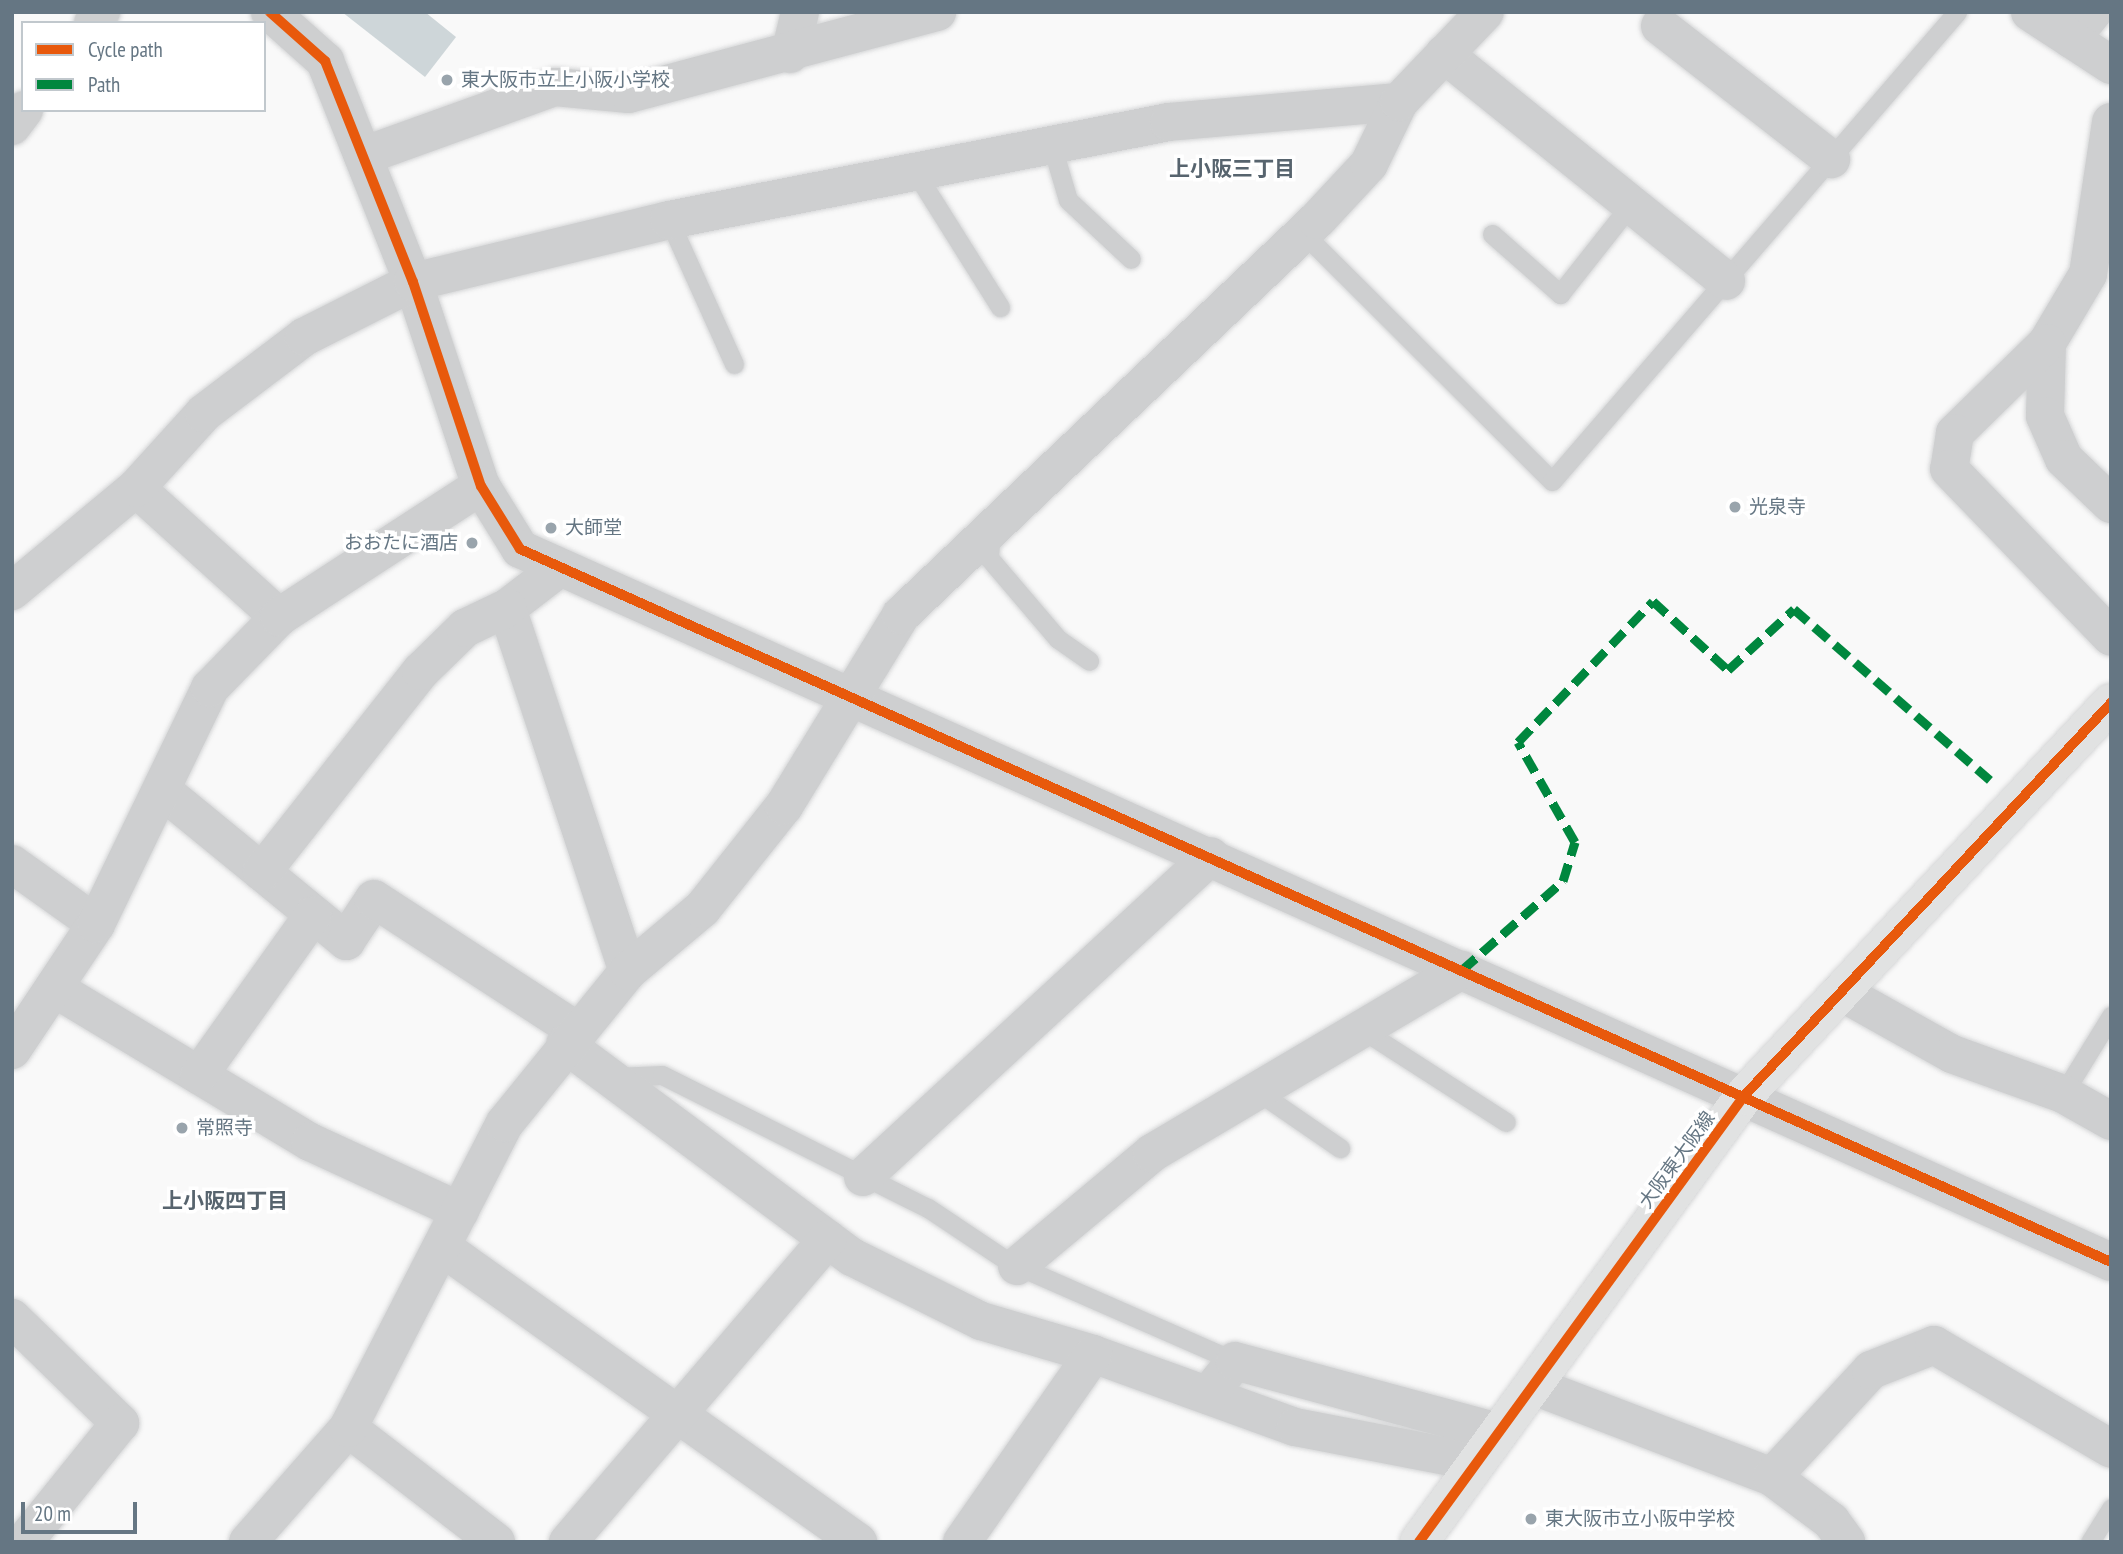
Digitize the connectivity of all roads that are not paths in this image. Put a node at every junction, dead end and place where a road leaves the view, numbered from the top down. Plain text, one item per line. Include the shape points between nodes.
1 (270, 12) edge
2 (800, 12) edge
3 (937, 12) edge
4 (1485, 12) edge
5 (1958, 12) edge
6 (2030, 12) edge
7 (1660, 26) dead end
8 (2082, 26) edge
9 (790, 54) junction
10 (1444, 54) junction
11 (2111, 65) edge
12 (1399, 102) junction
13 (2111, 122) edge
14 (1052, 146) junction
15 (363, 156) junction
16 (1831, 159) junction
17 (914, 170) junction
18 (1631, 204) junction
19 (668, 219) junction
20 (1303, 233) junction
21 (1492, 234) dead end
22 (1131, 260) dead end
23 (1726, 281) junction
24 (414, 282) junction
25 (1000, 307) dead end
26 (2047, 343) junction
27 (734, 364) dead end
28 (481, 486) junction
29 (136, 488) junction
30 (2111, 503) edge
31 (992, 529) junction
32 (558, 569) junction
33 (12, 591) edge
34 (507, 608) junction
35 (279, 617) junction
36 (2111, 637) edge
37 (1089, 661) dead end
38 (855, 695) junction
39 (2111, 703) edge
40 (163, 791) junction
41 (1210, 856) junction
42 (12, 864) edge
43 (262, 872) junction
44 (313, 915) junction
45 (96, 924) junction
46 (1462, 970) junction
47 (628, 971) junction
48 (57, 990) junction
49 (1841, 992) junction
50 (2111, 1016) edge
51 (1362, 1029) junction
52 (571, 1038) junction
53 (12, 1050) edge
54 (199, 1074) junction
55 (609, 1077) junction
56 (1257, 1091) junction
57 (2063, 1094) junction
58 (1744, 1096) junction
59 (2111, 1121) edge
60 (1506, 1122) dead end
61 (1340, 1148) dead end
62 (863, 1177) junction
63 (460, 1211) junction
64 (828, 1239) junction
65 (443, 1248) junction
66 (2111, 1262) edge
67 (1017, 1266) junction
68 (12, 1318) edge
69 (1093, 1354) junction
70 (1235, 1361) junction
71 (1534, 1386) junction
72 (1208, 1395) junction
73 (682, 1416) junction
74 (348, 1428) junction
75 (1488, 1447) junction
76 (2111, 1449) edge
77 (1772, 1477) junction
78 (2111, 1508) edge
79 (24, 1542) edge
80 (248, 1542) edge
81 (496, 1542) edge
82 (568, 1542) edge
83 (858, 1542) edge
84 (962, 1542) edge
85 (1419, 1542) edge
86 (1846, 1542) edge
87 (2090, 1542) edge

1 - 15 street via 325,61
2 - 9 street
3 - 9 street
4 - 10 street
5 - 16 lane
6 - 8 street
7 - 16 street
8 - 11 street
9 - 15 street via 629,94 555,86
10 - 12 street
10 - 18 street
12 - 14 street via 1169,122
12 - 20 street via 1369,164
13 - 26 street via 2088,274
14 - 17 street
14 - 22 lane via 1068,200
15 - 24 street
16 - 23 lane
17 - 19 street
17 - 25 lane
18 - 21 lane via 1560,294
18 - 23 street
19 - 24 street
19 - 27 lane
20 - 23 lane via 1552,481
20 - 31 street
24 - 28 street
24 - 29 street via 304,337 204,413
26 - 30 street via 2045,416 2064,459
26 - 36 street via 1955,433 1950,469
28 - 32 street via 520,549
28 - 35 street
29 - 33 street
29 - 35 street
31 - 37 lane via 989,558 1058,639
31 - 38 street via 901,615
32 - 34 street
32 - 38 street
34 - 43 street via 465,628 421,671
34 - 47 street
35 - 40 street via 210,688
38 - 41 street
38 - 47 street via 784,806 702,909
39 - 49 main road, 大阪東大阪線
40 - 43 street
40 - 45 street
41 - 46 street
41 - 62 street
42 - 45 street
43 - 44 street
44 - 52 street via 346,941 374,899
44 - 54 street
45 - 48 street
46 - 51 street
46 - 58 street
47 - 52 street
48 - 53 street
48 - 54 street
49 - 57 street via 1952,1054
49 - 58 main road, 大阪東大阪線
50 - 57 lane
51 - 56 street
51 - 60 lane
52 - 55 street
52 - 63 street via 505,1123
54 - 63 street via 310,1142
55 - 62 lane via 662,1075
55 - 64 street
56 - 61 lane
56 - 67 street via 1152,1153
57 - 59 street
58 - 66 street
58 - 71 main road, 大阪東大阪線
62 - 67 lane via 928,1208
63 - 65 street
64 - 69 street via 981,1321
64 - 73 street
65 - 73 street
65 - 74 street
67 - 70 lane
68 - 79 street via 120,1423
69 - 72 street
69 - 84 street
70 - 72 street
70 - 75 street
71 - 75 main road, 大阪東大阪線
71 - 77 street
72 - 75 street via 1295,1427
73 - 82 street
73 - 83 street
74 - 80 street
74 - 81 street
75 - 85 main road, 大阪東大阪線
76 - 77 street via 1934,1345 1871,1370
77 - 86 street via 1830,1521
78 - 87 lane

